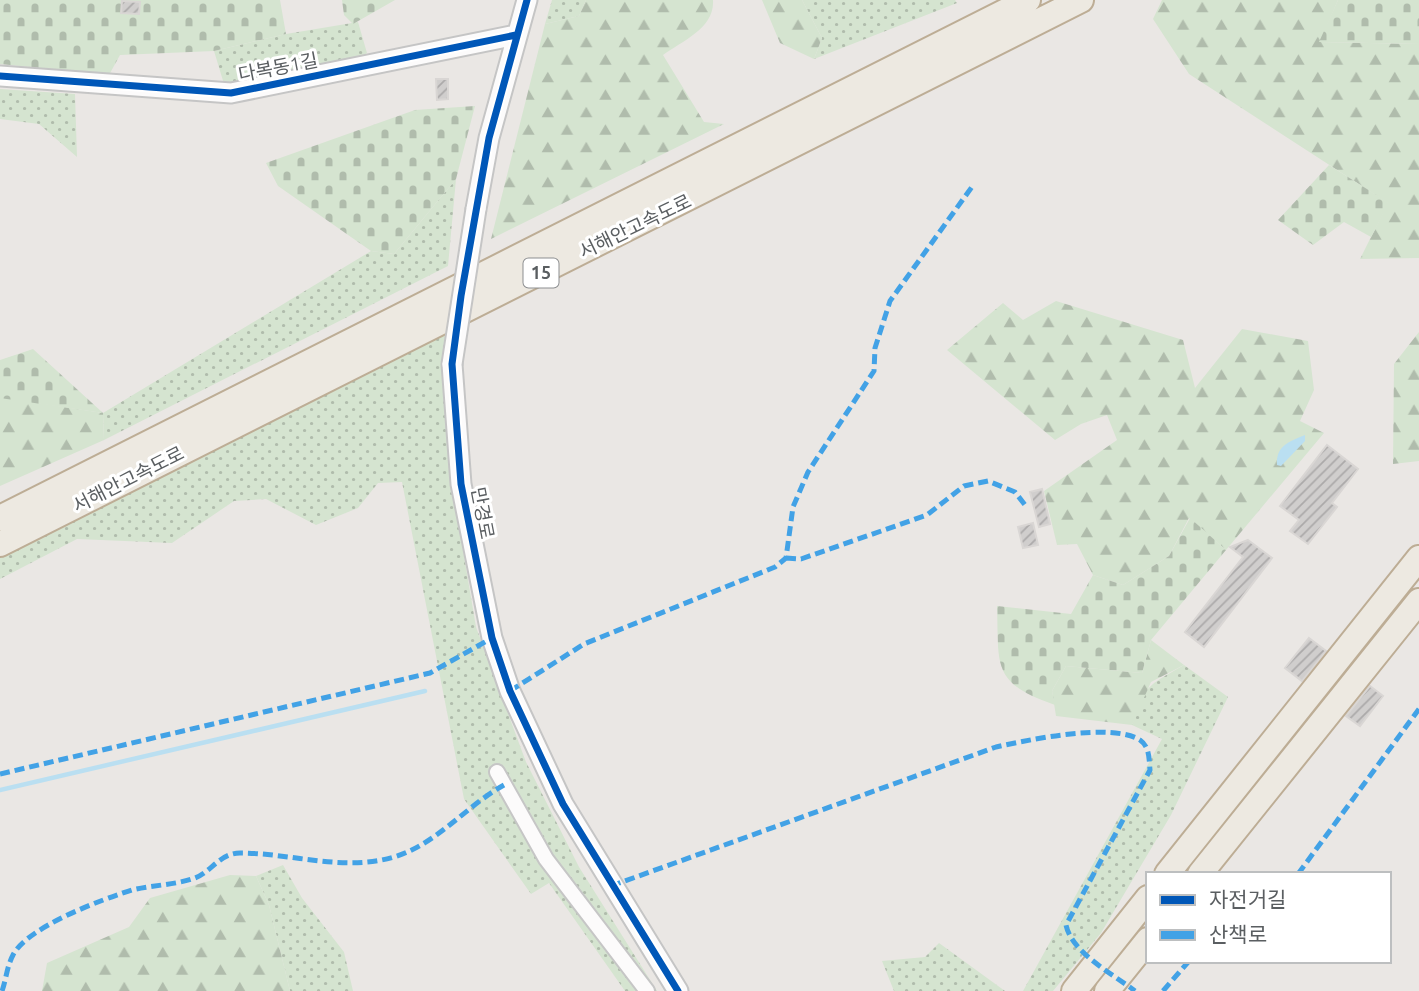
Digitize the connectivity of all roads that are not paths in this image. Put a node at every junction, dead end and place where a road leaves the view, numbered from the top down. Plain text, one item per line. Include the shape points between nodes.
1 (527, 0) edge
2 (1028, 0) edge
3 (1081, 0) edge
4 (516, 35) junction
5 (0, 76) edge
6 (0, 518) edge
7 (0, 544) edge
8 (1419, 558) edge
9 (1419, 601) edge
10 (497, 772) dead end
11 (1169, 872) edge
12 (1202, 872) edge
13 (1146, 901) edge
14 (1146, 942) edge
15 (647, 991) edge
16 (678, 991) edge
17 (1074, 991) edge
18 (1107, 991) edge

1 - 4 street, 만경로
2 - 6 highway, 서해안고속도로 / 15
3 - 7 highway, 서해안고속도로 / 15
4 - 5 street, 다복동1길 via 232,93
4 - 16 street, 만경로, bridge via 489,138 452,364 461,484 492,638 510,691 563,804
8 - 11 highway
9 - 12 highway
10 - 15 street via 545,859
13 - 17 highway
14 - 18 highway

